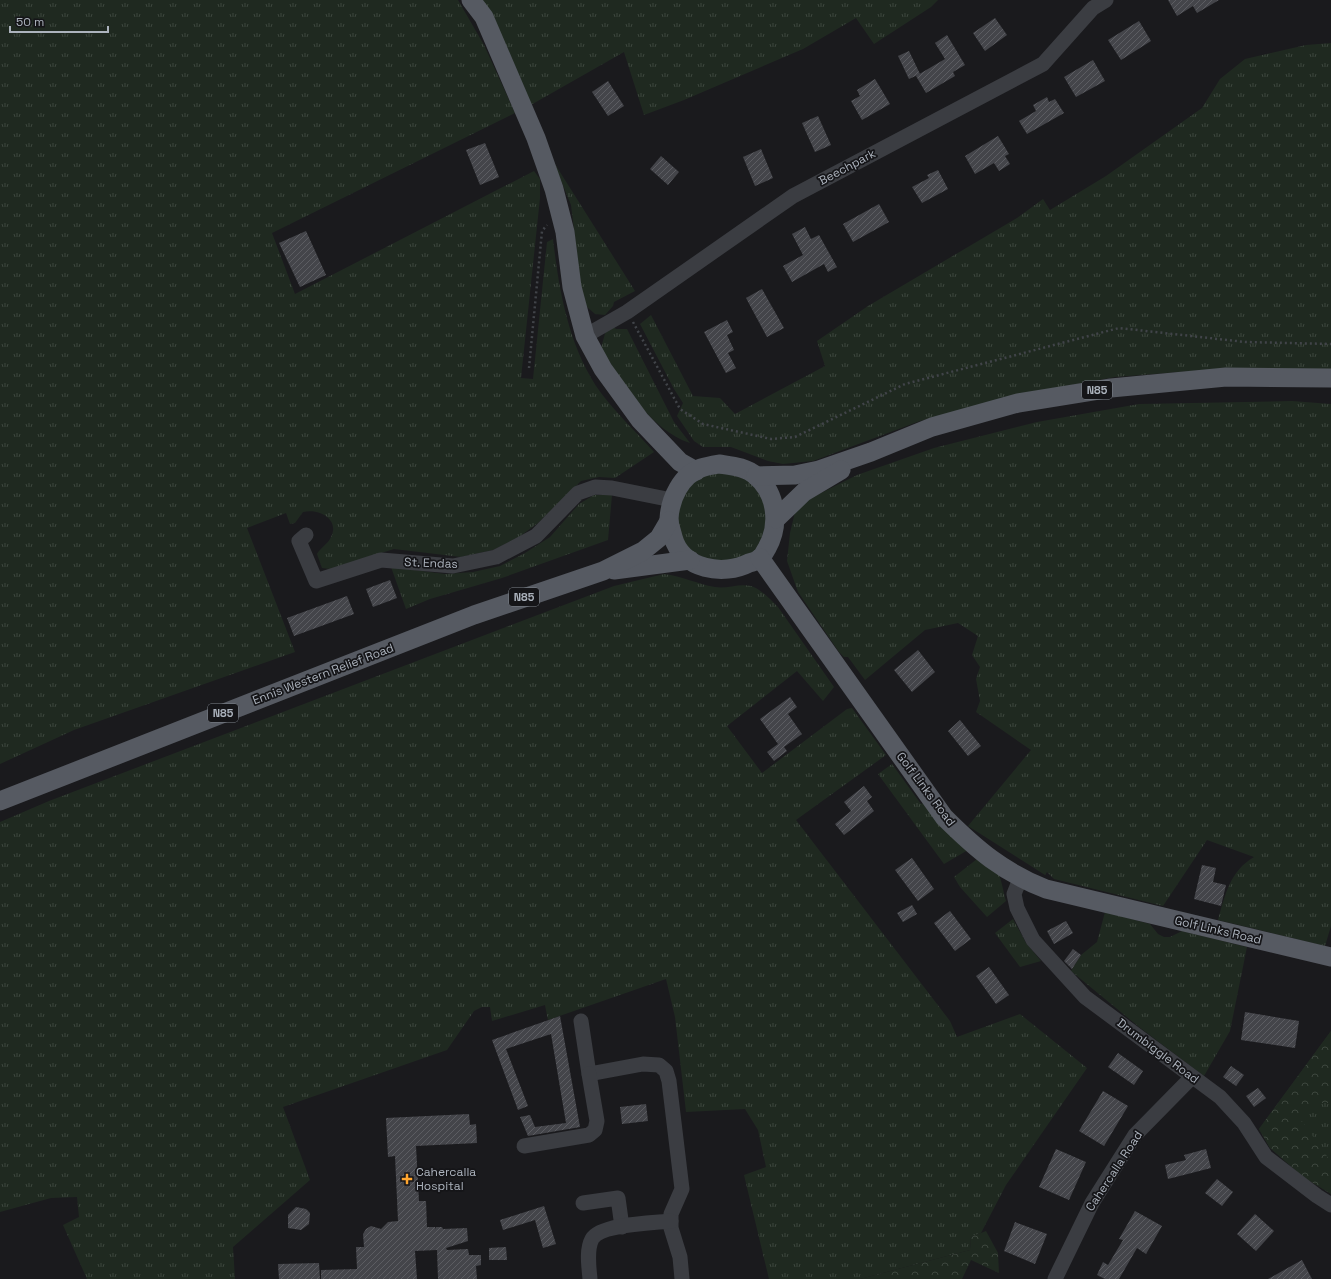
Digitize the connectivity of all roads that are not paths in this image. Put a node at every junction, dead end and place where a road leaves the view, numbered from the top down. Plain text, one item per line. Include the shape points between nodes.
1 (470, 0) edge
2 (1106, 0) edge
3 (585, 336) junction
4 (1331, 378) edge
5 (871, 452) junction
6 (696, 471) junction
7 (756, 476) junction
8 (672, 500) junction
9 (776, 519) junction
10 (669, 521) junction
11 (306, 535) dead end
12 (760, 558) junction
13 (690, 560) junction
14 (603, 571) junction
15 (0, 801) edge
16 (1020, 879) junction
17 (1331, 956) edge
18 (581, 1021) dead end
19 (589, 1074) junction
20 (1192, 1077) junction
21 (524, 1146) dead end
22 (582, 1203) dead end
23 (1331, 1205) edge
24 (671, 1221) junction
25 (622, 1227) junction
26 (590, 1279) edge
27 (682, 1279) edge
28 (1055, 1279) edge

1 - 3 main road via 484,17 536,138 561,212 572,287
2 - 3 street, Beechpark via 1093,8 1042,64 793,196 627,312
3 - 6 main road via 603,369 640,420 680,462
4 - 5 main road, N85 via 1226,377 1111,388 1011,405 932,427
5 - 7 main road, N85 via 819,470 795,475
5 - 9 main road, N85 via 804,492
6 - 7 main road, N85 via 719,464 740,467
6 - 8 main road, N85 via 682,482
7 - 9 main road, N85 via 770,493
8 - 10 main road, N85
8 - 11 street, St. Endas via 595,487 578,493 536,536 496,557 453,566 381,560 316,581 299,541
9 - 12 main road, N85 via 771,540
10 - 13 main road, N85 via 674,540
10 - 14 main road, Ennis Western Relief Road / N85 via 659,538 643,551
12 - 13 main road, N85 via 740,568 715,570 704,568
12 - 16 main road, Golf Links Road via 944,817 974,847
13 - 14 main road, Ennis Western Relief Road / N85
14 - 15 main road, Ennis Western Relief Road / N85 via 481,612
16 - 17 main road, Golf Links Road via 1080,898
16 - 20 street, Drumbiggle Road via 1014,894 1017,908 1033,940 1085,997
18 - 19 street
19 - 21 street via 597,1122 595,1130 589,1135
19 - 24 street via 643,1064 659,1064 666,1071 682,1189 671,1214
20 - 23 street, Drumbiggle Road via 1220,1097 1244,1123 1266,1157
20 - 28 street, Cahercalla Road via 1135,1135 1092,1203
22 - 25 street via 618,1198
24 - 25 street
24 - 27 street via 680,1257
25 - 26 street via 596,1233 591,1241

